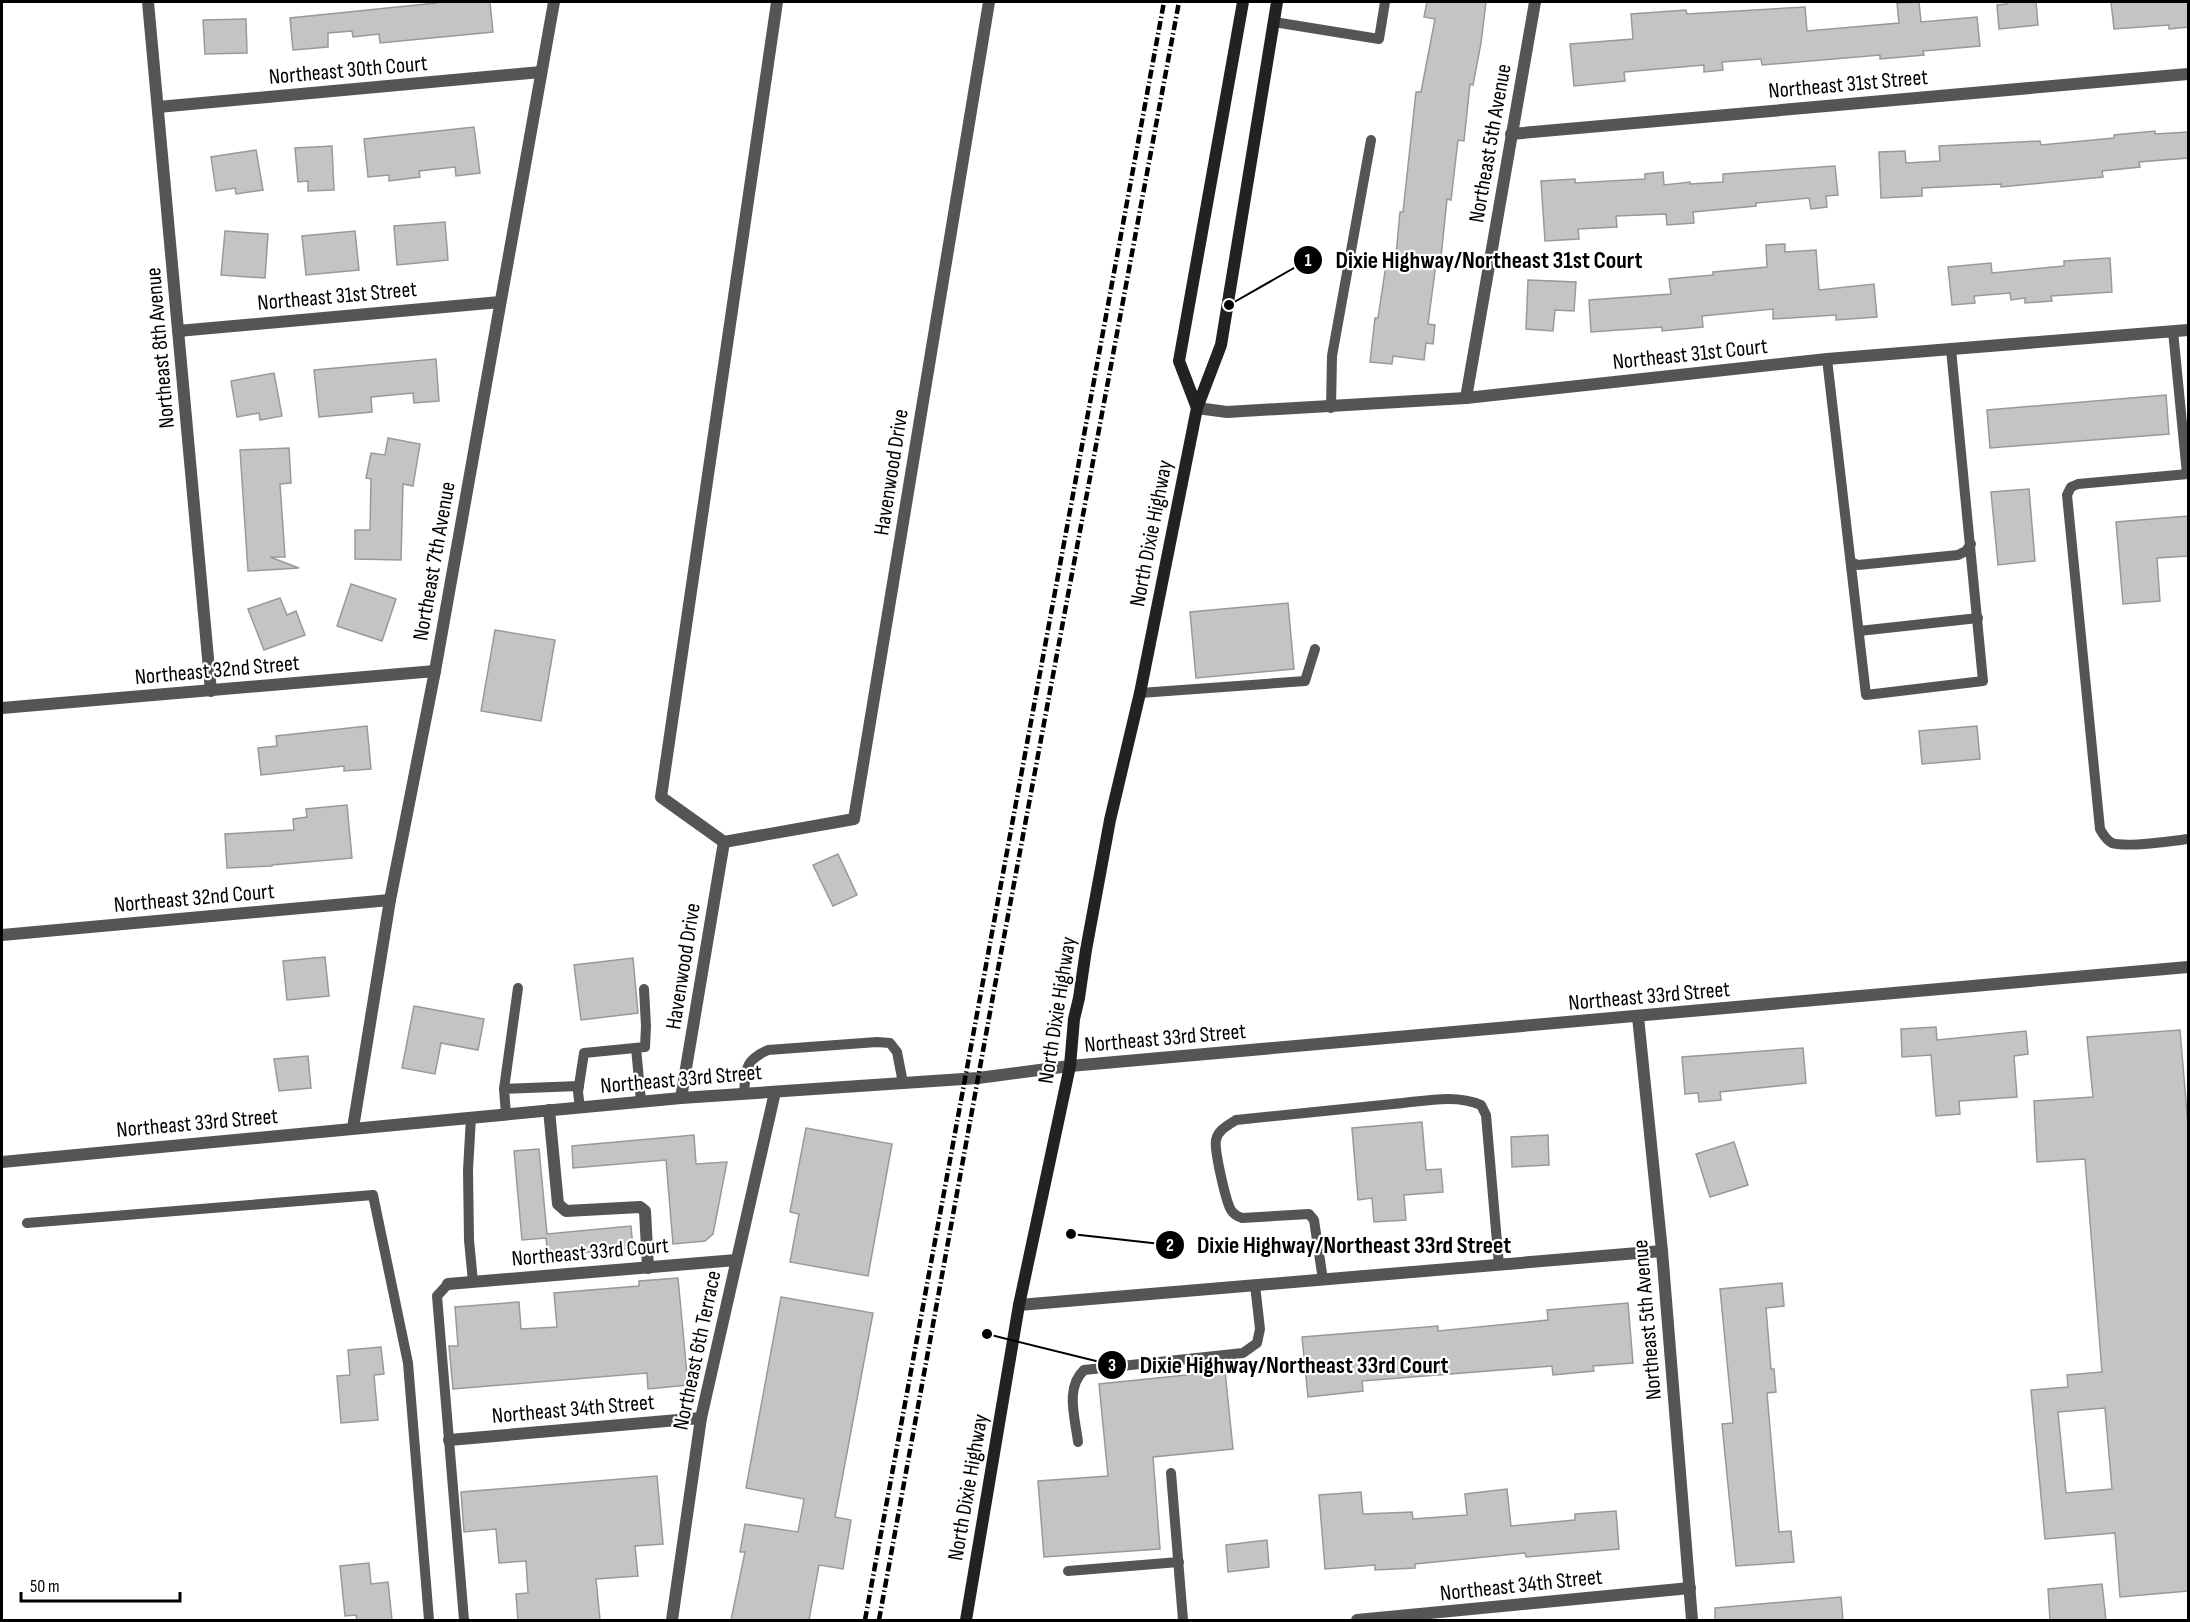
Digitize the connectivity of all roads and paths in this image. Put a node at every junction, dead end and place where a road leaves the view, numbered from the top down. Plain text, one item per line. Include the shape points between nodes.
1 (148, 2) edge
2 (554, 2) edge
3 (777, 2) edge
4 (990, 2) edge
5 (1243, 2) edge
6 (1277, 2) edge
7 (1385, 2) edge
8 (1535, 2) edge
9 (1274, 21) junction
10 (542, 72) junction
11 (2188, 74) edge
12 (158, 107) junction
13 (1511, 134) junction
14 (1371, 140) dead end
15 (500, 302) junction
16 (2188, 330) edge
17 (178, 331) junction
18 (2173, 331) junction
19 (1952, 349) junction
20 (1827, 359) junction
21 (1466, 398) junction
22 (1197, 408) junction
23 (1331, 408) junction
24 (2188, 474) edge
25 (1971, 544) junction
26 (1851, 562) junction
27 (1978, 618) junction
28 (1859, 631) junction
29 (1315, 649) dead end
30 (435, 671) junction
31 (211, 691) junction
32 (1140, 693) junction
33 (2, 708) edge
34 (2188, 839) edge
35 (724, 842) junction
36 (390, 900) junction
37 (2, 935) edge
38 (2188, 967) edge
39 (518, 988) dead end
40 (644, 989) dead end
41 (1638, 1017) junction
42 (636, 1048) junction
43 (1070, 1066) junction
44 (903, 1083) junction
45 (579, 1086) junction
46 (504, 1089) junction
47 (775, 1092) junction
48 (744, 1094) junction
49 (681, 1098) junction
50 (641, 1101) junction
51 (580, 1108) junction
52 (549, 1110) junction
53 (506, 1114) junction
54 (471, 1117) junction
55 (353, 1128) junction
56 (2, 1162) edge
57 (27, 1223) dead end
58 (1662, 1251) junction
59 (736, 1260) junction
60 (1499, 1265) junction
61 (648, 1268) junction
62 (1323, 1280) junction
63 (473, 1282) junction
64 (448, 1284) joint
65 (1255, 1286) junction
66 (1019, 1305) junction
67 (701, 1418) junction
68 (449, 1440) junction
69 (1078, 1442) dead end
70 (1171, 1473) dead end
71 (1179, 1562) junction
72 (1068, 1571) dead end
73 (1690, 1588) junction
74 (429, 1620) edge
75 (464, 1620) edge
76 (672, 1620) edge
77 (966, 1620) edge
78 (1183, 1620) edge
79 (1357, 1620) edge
80 (1692, 1620) edge

1 - 12 street, Northeast 8th Avenue
2 - 10 street, Northeast 7th Avenue
3 - 35 street via 661,797
4 - 35 street, Havenwood Drive via 854,819
5 - 22 main road via 1179,361
6 - 9 main road, North Dixie Highway
7 - 9 lane via 1379,39
8 - 13 street, Northeast 5th Avenue
9 - 22 main road, North Dixie Highway via 1221,345
10 - 12 street, Northeast 30th Court
10 - 15 street, Northeast 7th Avenue
11 - 13 street, Northeast 31st Street
12 - 17 street, Northeast 8th Avenue
13 - 21 street, Northeast 5th Avenue
14 - 23 lane via 1332,356
15 - 17 street, Northeast 31st Street
15 - 30 street, Northeast 7th Avenue
16 - 18 street, Northeast 31st Court
17 - 31 street, Northeast 8th Avenue
18 - 19 street, Northeast 31st Court
18 - 24 lane
19 - 20 street, Northeast 31st Court
19 - 25 lane
20 - 21 street, Northeast 31st Court
20 - 26 lane
21 - 23 street, Northeast 31st Court
22 - 23 street, Northeast 31st Court via 1227,412
22 - 32 main road, North Dixie Highway
24 - 34 lane via 2078,484 2067,495 2100,829 2112,843
25 - 26 lane via 1958,555 1858,565
25 - 27 lane
26 - 28 lane
27 - 28 lane
27 - 28 lane via 1983,681 1866,695
29 - 32 lane via 1305,681
30 - 31 street, Northeast 32nd Street
30 - 36 street, Northeast 7th Avenue
31 - 33 street, Northeast 32nd Street
32 - 43 main road, North Dixie Highway via 1110,820 1074,1019
35 - 49 street, Havenwood Drive
36 - 37 street, Northeast 32nd Court
36 - 55 street, Northeast 7th Avenue
38 - 41 street, Northeast 33rd Street
39 - 46 lane
40 - 42 lane via 645,1047
41 - 43 street, Northeast 33rd Street
41 - 58 street, Northeast 5th Avenue
42 - 45 lane via 585,1053
42 - 50 lane
43 - 44 street, Northeast 33rd Street
43 - 66 main road, North Dixie Highway
44 - 47 street, Northeast 33rd Street
44 - 48 lane via 897,1052 890,1043 878,1042 768,1050 753,1057 746,1067
45 - 46 lane
45 - 51 lane
46 - 53 lane
47 - 48 street, Northeast 33rd Street
47 - 59 street, Northeast 6th Terrace
48 - 49 street, Northeast 33rd Street
49 - 50 street, Northeast 33rd Street
50 - 51 street, Northeast 33rd Street
51 - 52 street, Northeast 33rd Street
52 - 53 street, Northeast 33rd Street
52 - 61 street via 558,1204 566,1211 640,1207 645,1212
53 - 54 street, Northeast 33rd Street
54 - 55 street, Northeast 33rd Street
54 - 63 lane via 468,1170
55 - 56 street, Northeast 33rd Street
57 - 74 lane via 373,1195 408,1364
58 - 60 street
58 - 73 street, Northeast 5th Avenue
59 - 61 street, Northeast 33rd Court
59 - 67 street, Northeast 6th Terrace
60 - 62 street
60 - 62 lane via 1486,1115 1481,1105 1452,1099 1236,1120 1224,1127 1216,1140 1229,1208 1242,1218 1309,1214 1316,1229
61 - 63 street, Northeast 33rd Court
62 - 65 street
63 - 64 street, Northeast 33rd Court
64 - 68 lane via 436,1296
65 - 66 street
65 - 69 lane via 1260,1329 1257,1343 1243,1353 1084,1370 1072,1389
66 - 77 main road, North Dixie Highway
67 - 68 street, Northeast 34th Street
67 - 76 street, Northeast 6th Terrace
68 - 75 lane
70 - 71 lane
71 - 72 lane
71 - 78 lane
73 - 79 street, Northeast 34th Street
73 - 80 street, Northeast 5th Avenue

